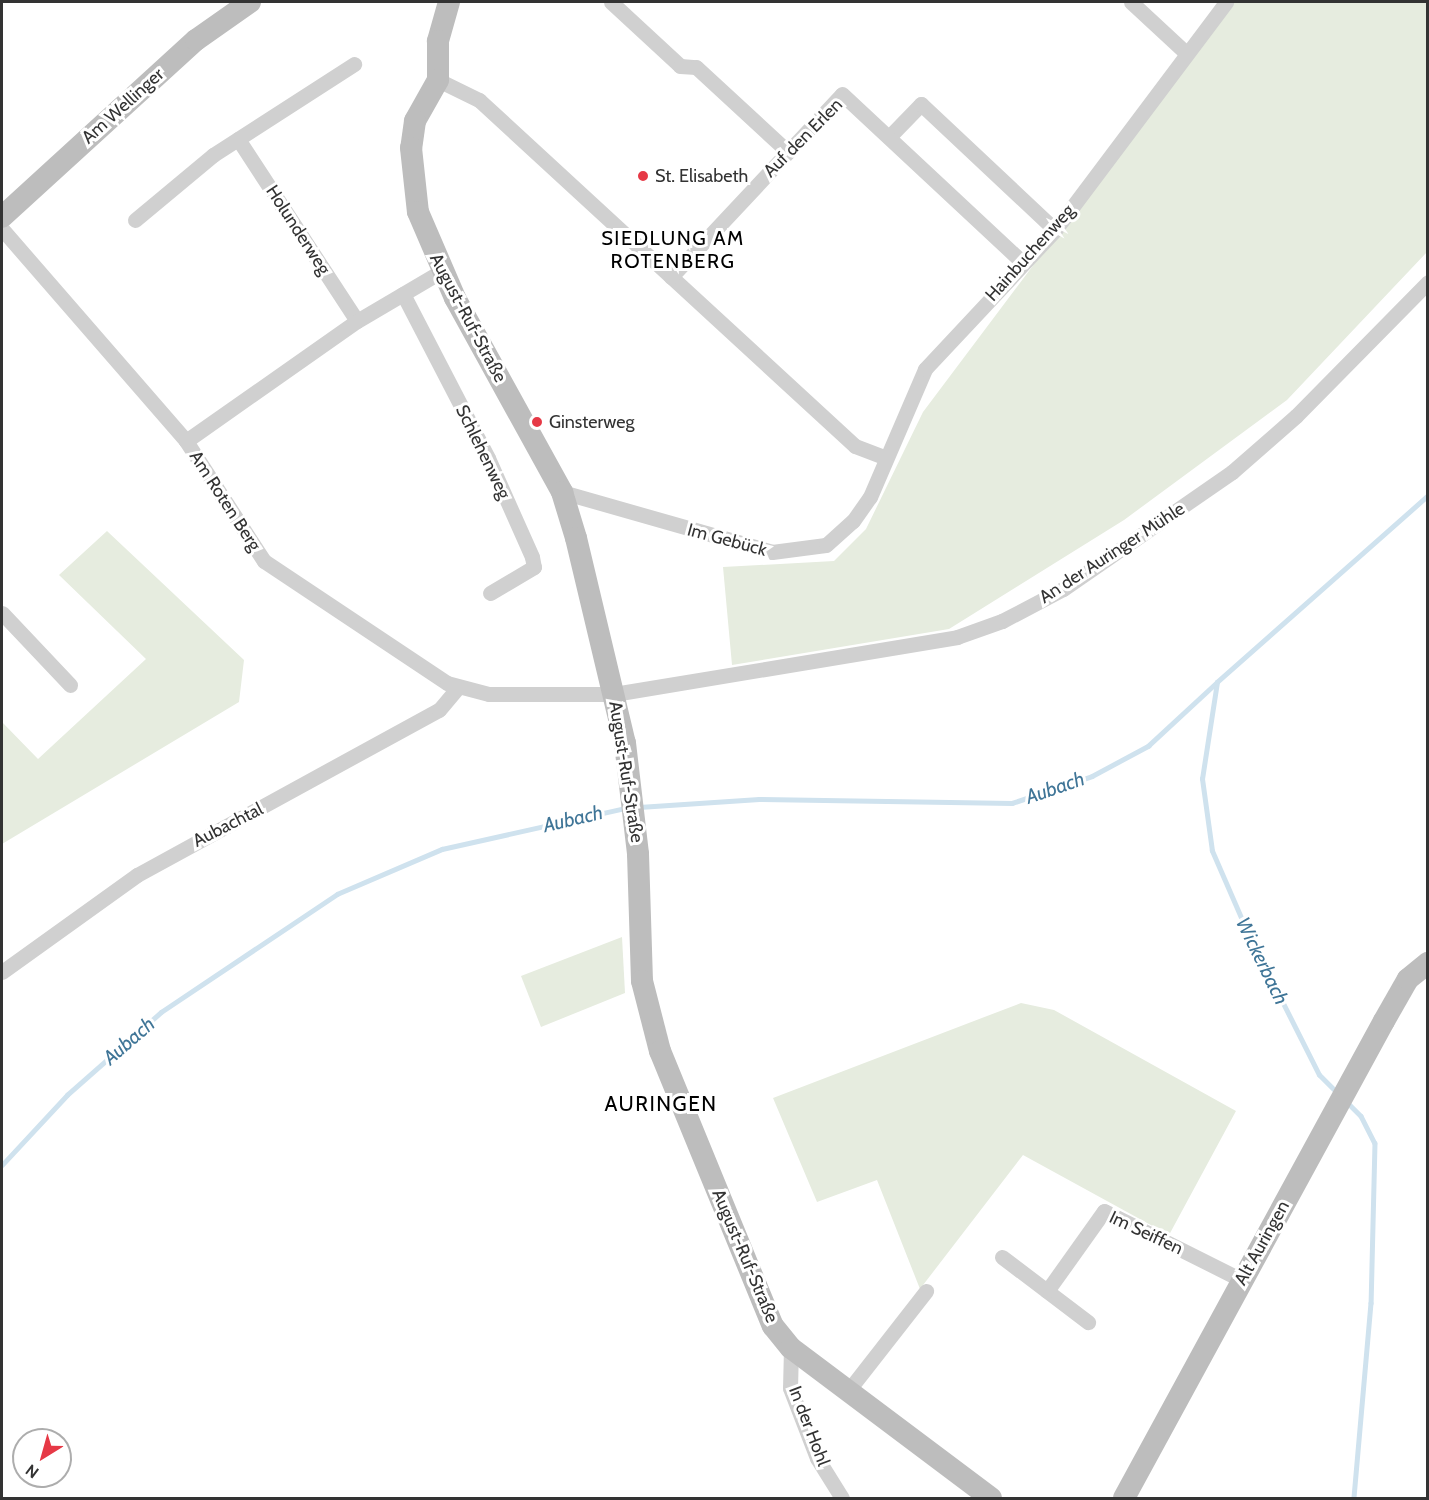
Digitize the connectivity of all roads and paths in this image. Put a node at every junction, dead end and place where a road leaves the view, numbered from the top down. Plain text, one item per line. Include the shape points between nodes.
1 (250, 2) edge
2 (449, 2) edge
3 (611, 2) edge
4 (1131, 2) edge
5 (1226, 2) edge
6 (1186, 53) junction
7 (354, 63) dead end
8 (438, 80) junction
9 (889, 137) junction
10 (238, 139) junction
11 (788, 152) junction
12 (2, 217) edge
13 (135, 220) dead end
14 (2, 229) edge
15 (1055, 230) junction
16 (1023, 263) junction
17 (442, 271) junction
18 (671, 278) junction
19 (1428, 282) edge
20 (403, 294) junction
21 (357, 321) junction
22 (186, 441) junction
23 (886, 459) junction
24 (562, 492) junction
25 (490, 593) dead end
26 (2, 613) edge
27 (70, 685) dead end
28 (458, 687) junction
29 (614, 694) junction
30 (1428, 963) edge
31 (2, 972) edge
32 (1428, 979) edge
33 (1403, 989) junction
34 (1002, 1257) dead end
35 (1242, 1280) junction
36 (926, 1291) dead end
37 (1047, 1291) junction
38 (1088, 1322) dead end
39 (791, 1348) junction
40 (848, 1391) junction
41 (842, 1498) edge
42 (991, 1498) edge
43 (1124, 1498) edge

1 - 12 street, Am Wellinger via 196,40
2 - 8 street, August-Ruf-Straße via 438,42
3 - 11 street via 680,66 696,67
4 - 6 street
5 - 6 street, Hainbuchenweg
6 - 15 street, Hainbuchenweg
7 - 10 street
8 - 17 street, August-Ruf-Straße via 415,121 411,148 418,212
8 - 18 street via 479,99
9 - 11 street, Auf den Erlen via 842,94
9 - 15 street via 921,104
9 - 16 street, Auf den Erlen
10 - 13 street
10 - 21 street, Holunderweg
11 - 18 street, Auf den Erlen
14 - 22 street, Am Roten Berg
15 - 16 street, Hainbuchenweg
16 - 23 street, Hainbuchenweg via 925,369
17 - 20 street
17 - 24 street, August-Ruf-Straße
18 - 23 street via 855,446
19 - 29 street, An der Auringer Mühle via 1296,416 1232,472 1063,589 1002,621 957,637
20 - 21 street
20 - 25 street, Schlehenweg via 488,458 532,557 534,567
21 - 22 street
22 - 28 street, Am Roten Berg via 264,561
23 - 24 street, Im Gebück via 870,497 852,521 826,545 800,550 772,552
24 - 29 street, August-Ruf-Straße
26 - 27 street
28 - 29 street, Am Roten Berg via 489,694
28 - 31 street, Aubachtal via 440,710 147,870
29 - 39 street, August-Ruf-Straße via 635,810 642,981 648,1014 774,1326
30 - 33 street, Alt Auringen via 1417,968
32 - 33 street
33 - 35 street, Alt Auringen
34 - 37 street
35 - 37 street, Im Seiffen via 1104,1211
35 - 43 street, Alt Auringen
36 - 40 street
37 - 38 street
39 - 40 street, August-Ruf-Straße
39 - 41 street, In der Hohl via 790,1388 817,1458
40 - 42 street, August-Ruf-Straße

